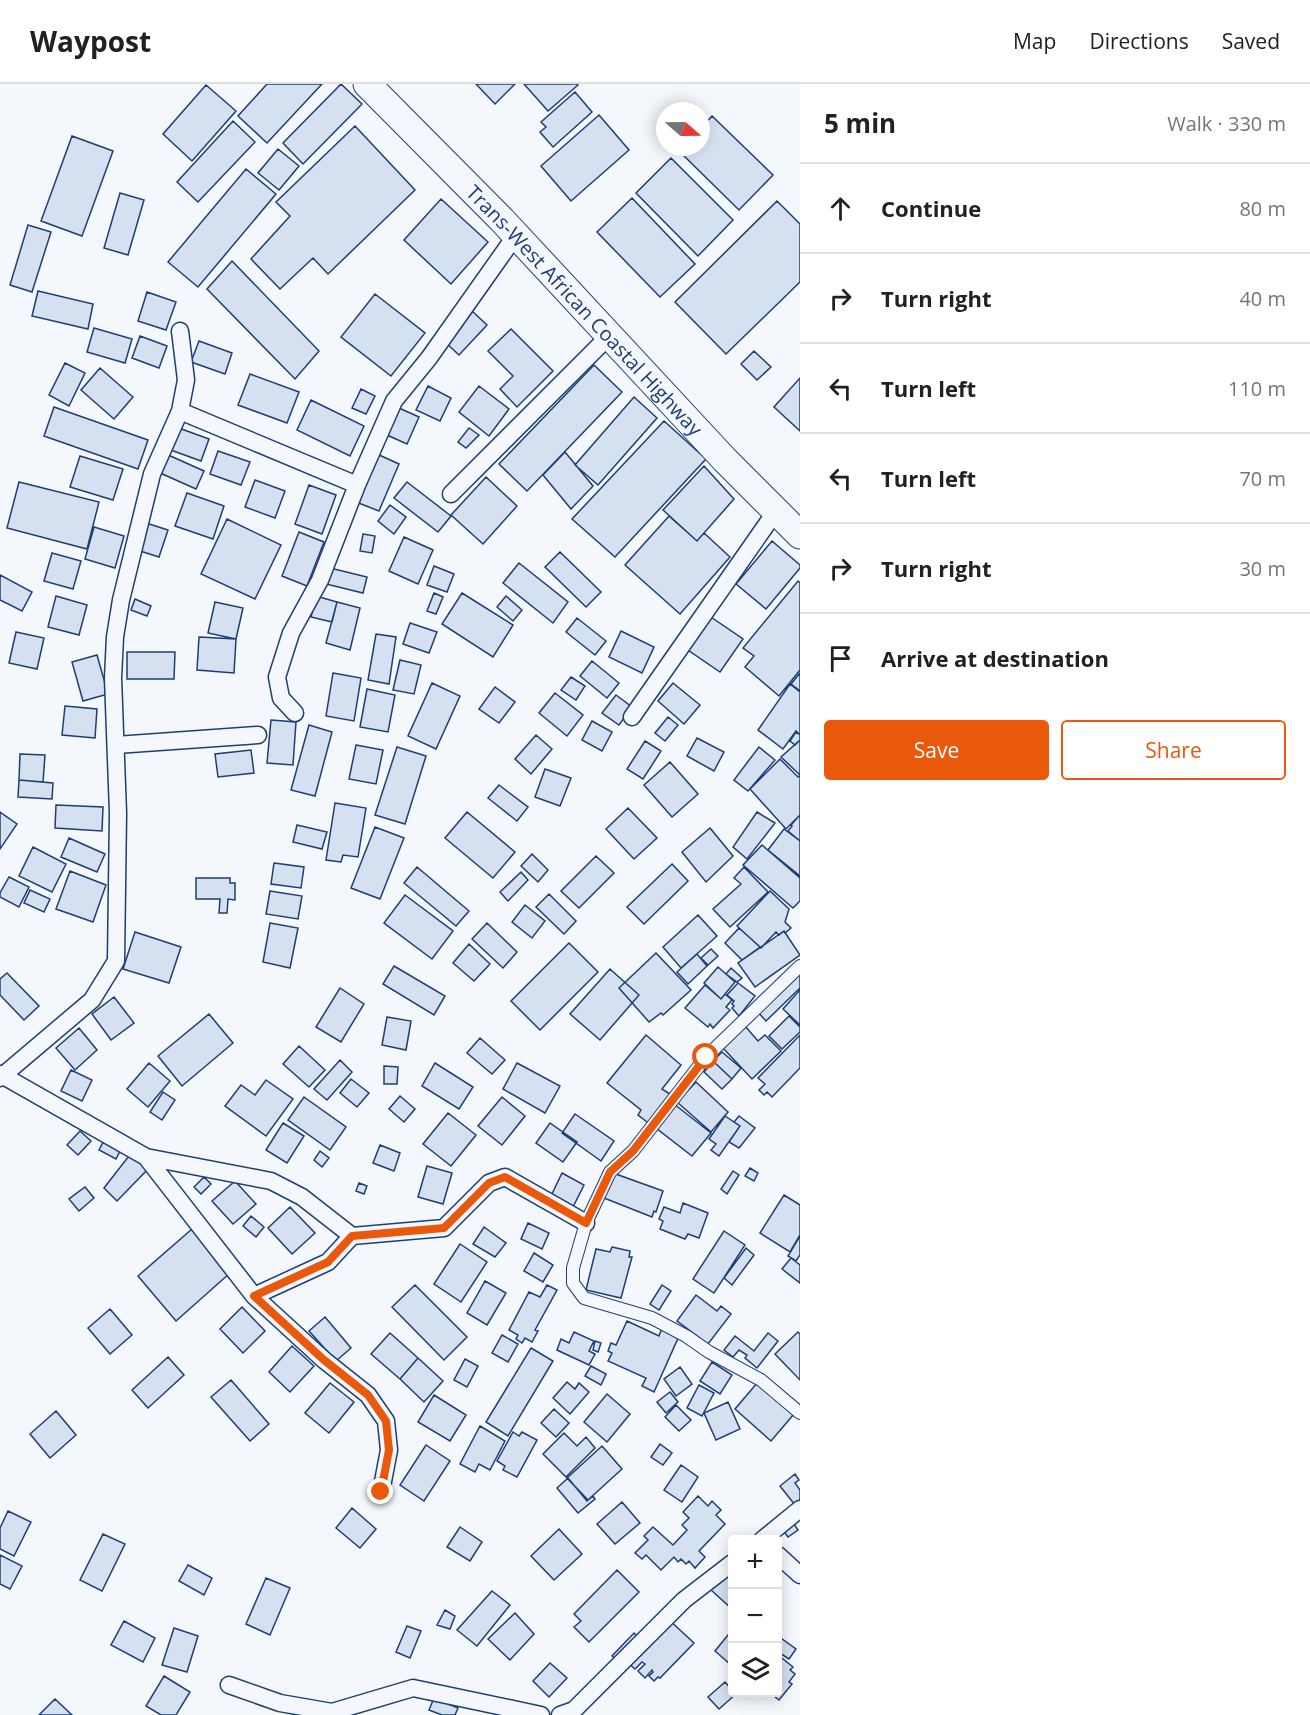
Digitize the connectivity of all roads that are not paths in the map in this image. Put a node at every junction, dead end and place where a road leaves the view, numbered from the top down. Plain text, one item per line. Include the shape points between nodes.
1 (367, 84) edge
2 (516, 236) junction
3 (180, 332) dead end
4 (609, 336) junction
5 (180, 411) junction
6 (357, 485) junction
7 (451, 494) dead end
8 (776, 511) junction
9 (800, 535) edge
10 (295, 713) dead end
11 (632, 717) dead end
12 (258, 735) dead end
13 (116, 745) junction
14 (800, 966) edge
15 (1, 1076) edge
16 (146, 1157) junction
17 (586, 1223) junction
18 (352, 1236) junction
19 (254, 1296) junction
20 (800, 1413) edge
21 (381, 1492) dead end
22 (800, 1509) edge
23 (767, 1535) edge
24 (782, 1559) edge
25 (728, 1566) edge
26 (800, 1575) edge
27 (228, 1684) dead end
28 (541, 1715) edge
29 (560, 1715) edge

1 - 2 highway, Trans-West African Coastal Highway
2 - 4 highway, Trans-West African Coastal Highway
2 - 6 street via 394,401
3 - 5 street via 186,380
4 - 7 street
4 - 8 highway, Trans-West African Coastal Highway
5 - 6 street
5 - 13 street via 152,474 121,600 113,678
6 - 10 street via 320,580 291,633 277,677 281,698
8 - 9 highway, Trans-West African Coastal Highway
8 - 11 street
12 - 13 street
13 - 15 street via 116,961 92,1000
14 - 17 street via 706,1057 633,1151 610,1172
15 - 16 street
16 - 18 street via 271,1181 302,1197
16 - 19 street
17 - 18 street via 505,1177 489,1183 444,1228
17 - 20 street via 573,1268 573,1283 584,1298 652,1318 686,1336 761,1380
18 - 19 street via 328,1262
19 - 21 street via 368,1395 386,1421 389,1450
22 - 23 street
24 - 26 street
25 - 29 street via 684,1600 574,1710
27 - 28 street via 280,1702 332,1712 413,1688

